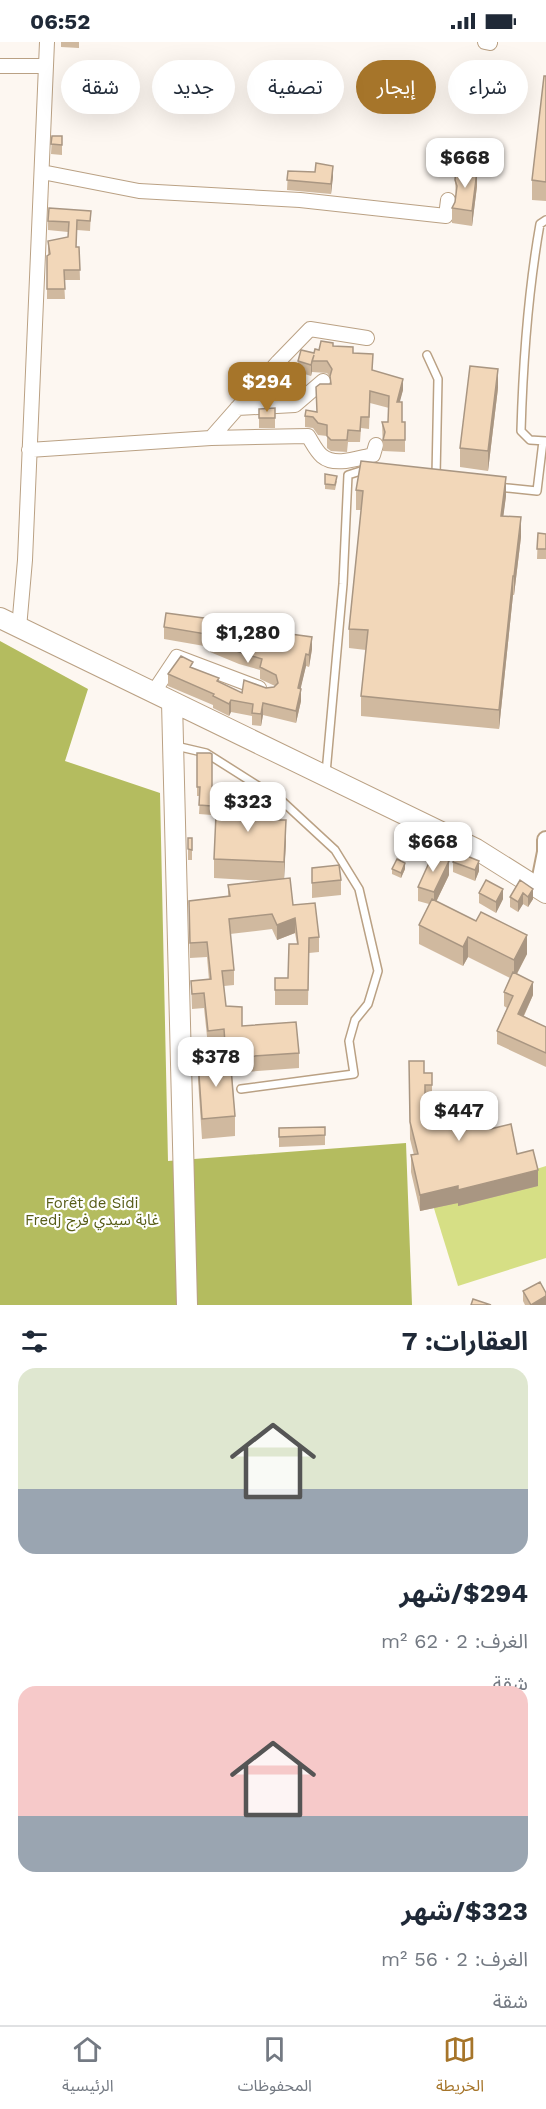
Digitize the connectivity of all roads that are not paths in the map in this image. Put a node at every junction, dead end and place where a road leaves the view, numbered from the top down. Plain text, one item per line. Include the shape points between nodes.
1 (47, 42) edge
2 (0, 66) edge
3 (45, 66) junction
4 (42, 172) junction
5 (448, 200) dead end
6 (546, 220) edge
7 (367, 338) dead end
8 (427, 355) dead end
9 (323, 381) edge
10 (237, 408) junction
11 (211, 438) junction
12 (544, 441) edge
13 (375, 445) dead end
14 (29, 450) junction
15 (379, 471) edge
16 (425, 477) edge
17 (436, 479) junction
18 (447, 481) edge
19 (491, 487) edge
20 (0, 618) edge
21 (19, 628) junction
22 (269, 692) edge
23 (153, 693) junction
24 (172, 702) junction
25 (173, 746) junction
26 (326, 776) junction
27 (546, 840) edge
28 (542, 890) edge
29 (241, 1089) dead end
30 (187, 1305) edge

1 - 3 street
2 - 3 street
3 - 4 street
4 - 5 street via 139,191 300,200 446,216
4 - 14 street
6 - 12 lane via 540,224 535,250 521,430 530,440
7 - 10 street via 310,329
8 - 17 lane via 438,380
9 - 10 street via 295,405
10 - 11 street
11 - 13 street via 308,436 321,456 346,461 373,455
11 - 14 street
12 - 19 lane via 537,491
14 - 21 street
15 - 26 lane via 367,469 348,475
16 - 17 lane
17 - 18 lane
20 - 21 main road
21 - 23 main road
22 - 23 street via 177,657
23 - 24 main road
24 - 25 main road
24 - 26 main road
25 - 29 lane via 206,753 282,801 335,850 359,889 378,971 368,1004 355,1020 349,1041 354,1074
25 - 30 main road
26 - 28 main road via 476,849
27 - 28 street

